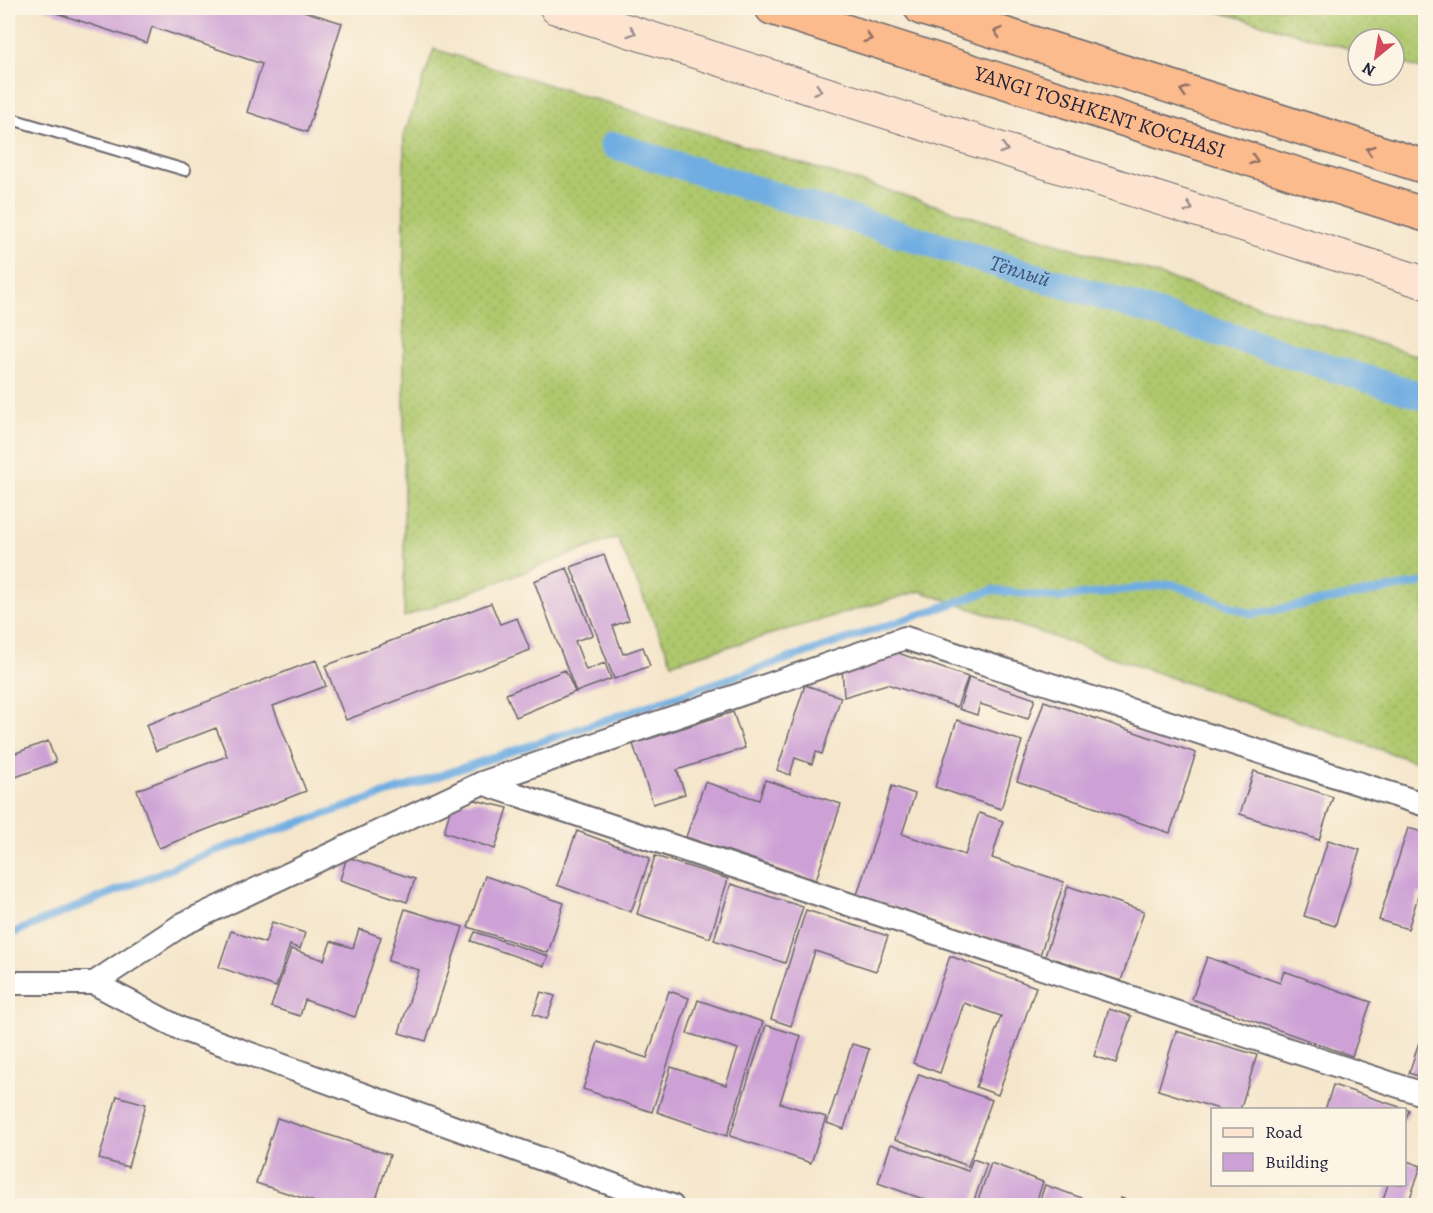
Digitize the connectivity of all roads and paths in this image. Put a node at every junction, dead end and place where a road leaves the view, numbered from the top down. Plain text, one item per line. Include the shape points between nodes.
1 (556, 8) edge
2 (772, 8) edge
3 (921, 8) edge
4 (8, 118) edge
5 (1425, 167) edge
6 (185, 171) dead end
7 (1425, 215) edge
8 (1425, 283) edge
9 (482, 783) junction
10 (1425, 805) edge
11 (8, 983) edge
12 (94, 984) junction
13 (1425, 1095) edge
14 (672, 1206) edge

1 -> 8 main road
2 -> 7 highway, YANGI TOSHKENT KO‘CHASI
5 -> 3 highway, YANGI TOSHKENT KO‘CHASI
4 - 6 lane
9 - 10 street via 905,638
9 - 12 street via 183,924
9 - 13 street
11 - 12 street
12 - 14 street via 181,1029

